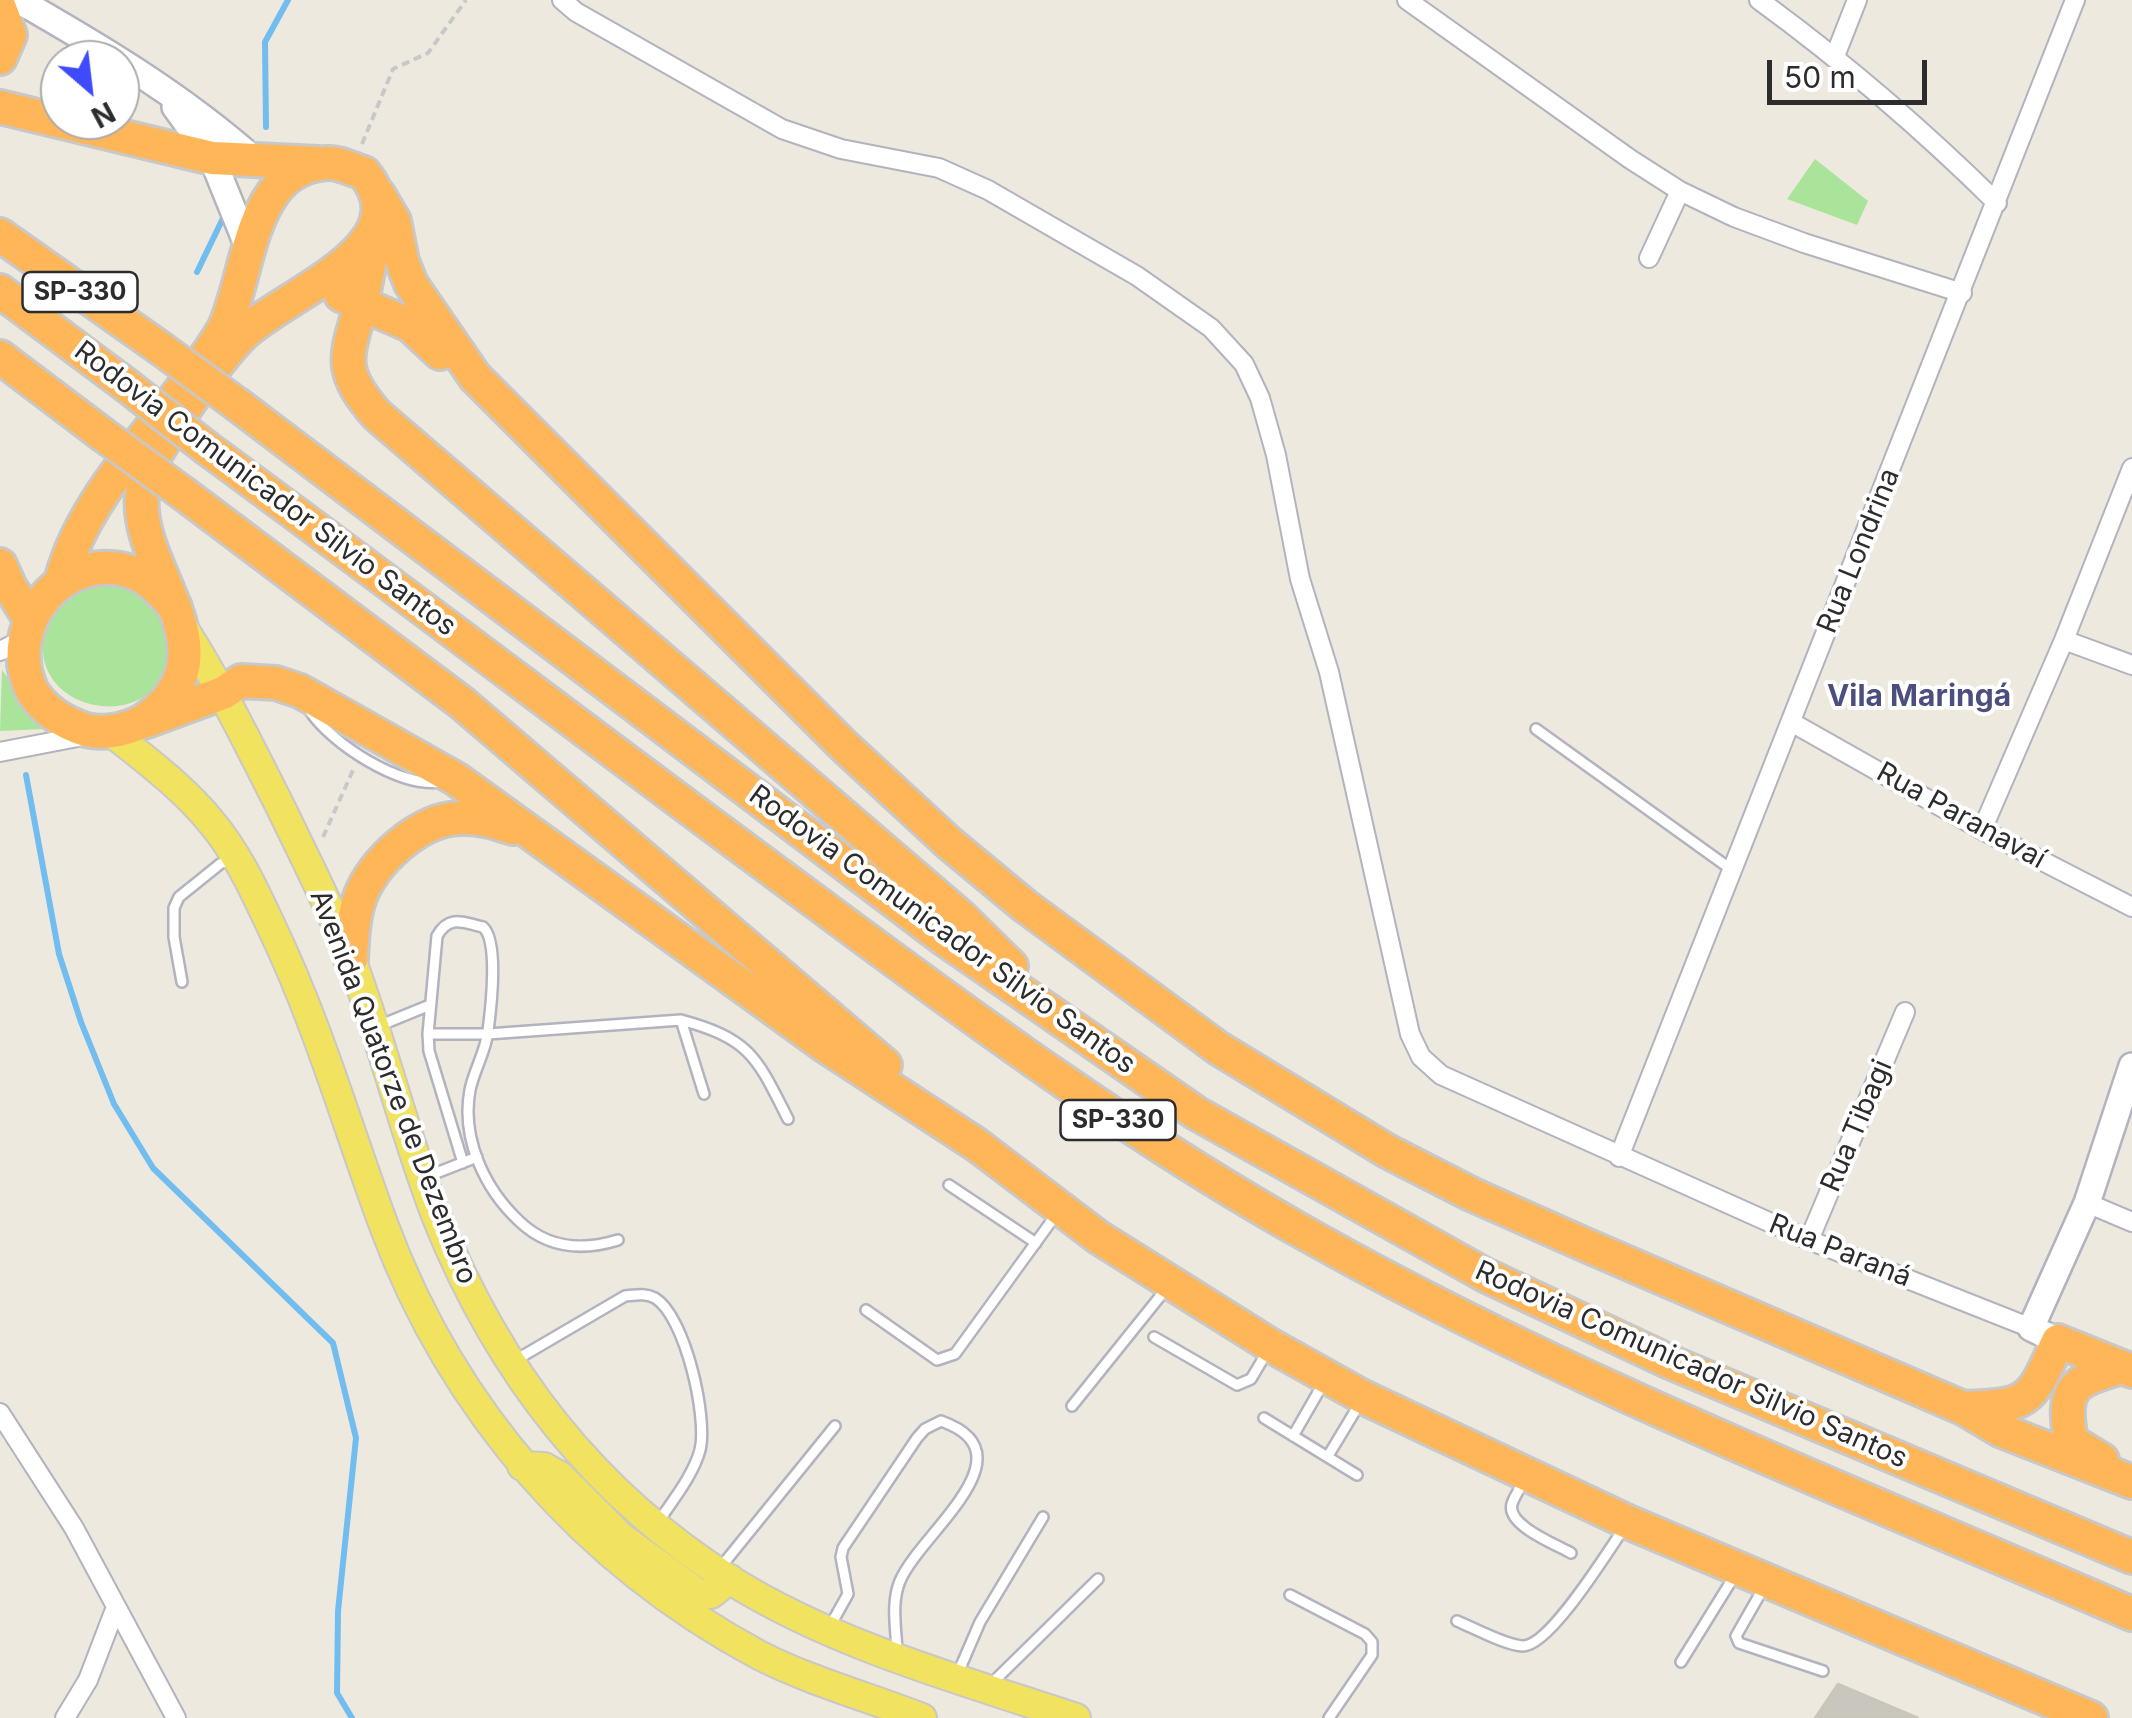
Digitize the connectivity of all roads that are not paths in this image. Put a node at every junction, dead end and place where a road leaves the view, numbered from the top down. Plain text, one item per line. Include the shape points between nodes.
1 (18, 0) edge
2 (562, 0) edge
3 (580, 0) edge
4 (1408, 0) edge
5 (1759, 0) edge
6 (1857, 0) edge
7 (2075, 0) edge
8 (0, 8) edge
9 (592, 18) junction
10 (1835, 56) junction
11 (0, 58) edge
12 (159, 85) junction
13 (0, 108) edge
14 (251, 157) junction
15 (212, 158) junction
16 (353, 176) junction
17 (1680, 191) junction
18 (1997, 203) junction
19 (376, 230) junction
20 (0, 235) edge
21 (250, 252) junction
22 (1648, 258) dead end
23 (307, 290) junction
24 (0, 291) edge
25 (1962, 293) junction
26 (361, 302) junction
27 (0, 357) edge
28 (475, 378) junction
29 (2132, 468) edge
30 (0, 565) edge
31 (62, 578) junction
32 (179, 618) junction
33 (17, 636) edge
34 (2064, 640) junction
35 (2132, 665) edge
36 (300, 691) junction
37 (223, 693) junction
38 (144, 722) junction
39 (1791, 722) junction
40 (1536, 729) dead end
41 (104, 732) junction
42 (0, 752) edge
43 (456, 780) junction
44 (1982, 830) junction
45 (538, 837) junction
46 (235, 857) junction
47 (1732, 870) junction
48 (2132, 907) edge
49 (351, 959) junction
50 (182, 982) dead end
51 (430, 1005) junction
52 (1904, 1012) dead end
53 (681, 1020) junction
54 (374, 1028) junction
55 (1075, 1028) junction
56 (428, 1034) junction
57 (488, 1034) junction
58 (2132, 1066) edge
59 (704, 1094) dead end
60 (788, 1119) dead end
61 (977, 1145) junction
62 (1619, 1157) junction
63 (476, 1158) junction
64 (462, 1162) junction
65 (424, 1178) junction
66 (948, 1185) dead end
67 (2086, 1204) junction
68 (1060, 1210) junction
69 (2132, 1222) edge
70 (618, 1240) dead end
71 (1809, 1240) junction
72 (1036, 1244) junction
73 (1171, 1283) junction
74 (866, 1310) dead end
75 (2044, 1335) junction
76 (1154, 1338) dead end
77 (1270, 1345) junction
78 (511, 1363) junction
79 (2127, 1369) edge
80 (1326, 1377) junction
81 (2036, 1389) junction
82 (1363, 1396) junction
83 (1072, 1406) dead end
84 (1964, 1408) junction
85 (0, 1414) edge
86 (1264, 1418) dead end
87 (835, 1426) dead end
88 (1293, 1436) junction
89 (2071, 1441) junction
90 (1328, 1456) junction
91 (522, 1466) junction
92 (1357, 1475) dead end
93 (1527, 1476) junction
94 (2132, 1480) edge
95 (1043, 1517) dead end
96 (1628, 1522) junction
97 (656, 1526) junction
98 (1570, 1553) dead end
99 (2132, 1557) edge
100 (1752, 1574) junction
101 (724, 1575) junction
102 (1098, 1579) dead end
103 (1290, 1595) dead end
104 (116, 1607) junction
105 (2132, 1614) edge
106 (1457, 1621) dead end
107 (828, 1630) junction
108 (764, 1657) junction
109 (898, 1659) junction
110 (1682, 1662) dead end
111 (1823, 1672) dead end
112 (946, 1675) junction
113 (987, 1688) junction
114 (65, 1718) edge
115 (176, 1718) edge
116 (922, 1718) edge
117 (1076, 1718) edge
118 (1329, 1718) edge
119 (2091, 1718) edge

1 - 12 main road
2 - 9 street, Rua Paraná
3 - 9 street
4 - 17 street
5 - 10 street
6 - 10 street
7 - 18 street, Rua Londrina
8 - 11 highway via 10,35
9 - 62 street, Rua Paraná via 782,128 841,149 938,168 988,190 1137,276 1211,328 1244,364 1276,456 1410,1034 1441,1075
10 - 18 street
12 - 14 main road
12 - 15 main road
13 - 15 highway
14 - 15 highway
14 - 16 highway
15 - 21 main road
16 - 19 highway
16 - 21 highway via 308,168 275,188 263,204
16 - 28 highway via 394,221 412,284
17 - 22 street
17 - 25 street via 1804,242
18 - 25 street, Rua Londrina
19 - 23 highway
19 - 26 highway
20 - 55 highway, Rodovia Comunicador Silvio Santos / SP-330, bridge via 238,405 943,938
21 - 31 highway via 224,329 91,513
23 - 26 highway
23 - 32 highway via 242,334 148,467 143,524
24 - 105 highway, Rodovia Comunicador Silvio Santos / SP-330, bridge via 915,976 1088,1102 1181,1160 1468,1321
25 - 39 street, Rua Londrina
26 - 28 highway via 410,325
26 - 55 highway via 348,360 356,387 378,414 961,917
27 - 61 highway, bridge via 462,702
28 - 84 highway via 949,843 1218,1048 1471,1194
29 - 34 street
30 - 33 highway
31 - 32 highway via 112,568 136,574 158,588
31 - 33 highway via 42,594
32 - 37 main road, Avenida Quatorze de Dezembro
32 - 38 highway via 186,656 180,682
33 - 41 highway via 31,690 47,710 68,724
34 - 35 street
34 - 44 street
36 - 37 highway via 260,680 242,681
36 - 43 highway
36 - 43 lane via 337,741 397,775 420,782
37 - 38 highway
37 - 49 main road, Avenida Quatorze de Dezembro
38 - 41 highway
39 - 44 street, Rua Paranavaí
39 - 47 street, Rua Londrina
40 - 47 lane
41 - 42 street
41 - 46 main road, Avenida Quatorze de Dezembro via 194,802
43 - 45 highway
44 - 48 street, Rua Paranavaí
45 - 49 highway via 485,819 456,818 408,838 360,898
45 - 61 highway via 824,1045
46 - 50 lane via 179,897 174,908
46 - 91 main road, Avenida Quatorze de Dezembro via 303,993 421,1310 451,1366
47 - 62 street, Rua Londrina
49 - 54 main road, Avenida Quatorze de Dezembro
51 - 54 lane
51 - 56 lane
51 - 57 lane via 441,928 451,920 483,927 492,942
52 - 71 street, Rua Tibagi
53 - 57 lane
53 - 59 lane
53 - 60 lane via 746,1049
54 - 65 main road, Avenida Quatorze de Dezembro
55 - 99 highway, Rodovia Comunicador Silvio Santos / SP-330 via 1196,1113 1485,1276 1670,1362
56 - 57 lane
56 - 64 lane
57 - 63 lane via 470,1093
58 - 67 main road
61 - 68 highway
62 - 71 street, Rua Paraná
63 - 64 lane
63 - 70 lane via 502,1206 526,1228 574,1248
64 - 65 lane
65 - 78 main road, Avenida Quatorze de Dezembro via 464,1280
66 - 72 lane
67 - 69 street
67 - 75 main road
68 - 72 lane
68 - 73 highway
71 - 75 street, Rua Paraná
72 - 74 lane via 946,1359 937,1360
73 - 77 highway
73 - 83 lane
75 - 79 highway, Rua Paraná
75 - 81 highway
76 - 77 lane via 1237,1384 1251,1379
77 - 80 highway
78 - 97 main road, Avenida Quatorze de Dezembro via 547,1417
78 - 97 lane via 625,1296 644,1294 670,1312 702,1434 688,1475
79 - 89 highway via 2084,1377 2072,1387
80 - 82 highway
80 - 88 lane
81 - 84 highway via 2013,1404
81 - 89 highway via 2042,1422
82 - 90 lane
82 - 93 highway
84 - 94 highway via 2000,1430
85 - 104 street
86 - 88 lane
87 - 101 lane
88 - 90 lane
89 - 94 highway
90 - 92 lane
91 - 101 main road via 560,1476 621,1537 699,1594 711,1594
91 - 108 main road, Avenida Quatorze de Dezembro via 626,1566 686,1612
93 - 96 highway
93 - 98 lane via 1512,1515
95 - 112 lane
96 - 100 highway
96 - 106 lane via 1533,1644 1520,1647
97 - 101 main road, Avenida Quatorze de Dezembro
100 - 110 lane
100 - 111 lane via 1739,1644
100 - 119 highway
101 - 107 main road, Avenida Quatorze de Dezembro
102 - 113 lane
103 - 118 lane via 1372,1642 1372,1655
104 - 114 street via 88,1680
104 - 115 street
107 - 109 main road, Avenida Quatorze de Dezembro
107 - 109 lane via 848,1594 840,1556 850,1536 924,1429 949,1424 976,1444 979,1462 901,1579
108 - 112 main road via 778,1648 899,1699
108 - 116 main road, Avenida Quatorze de Dezembro
109 - 112 main road, Avenida Quatorze de Dezembro
112 - 113 main road, Avenida Quatorze de Dezembro
113 - 117 main road, Avenida Quatorze de Dezembro

